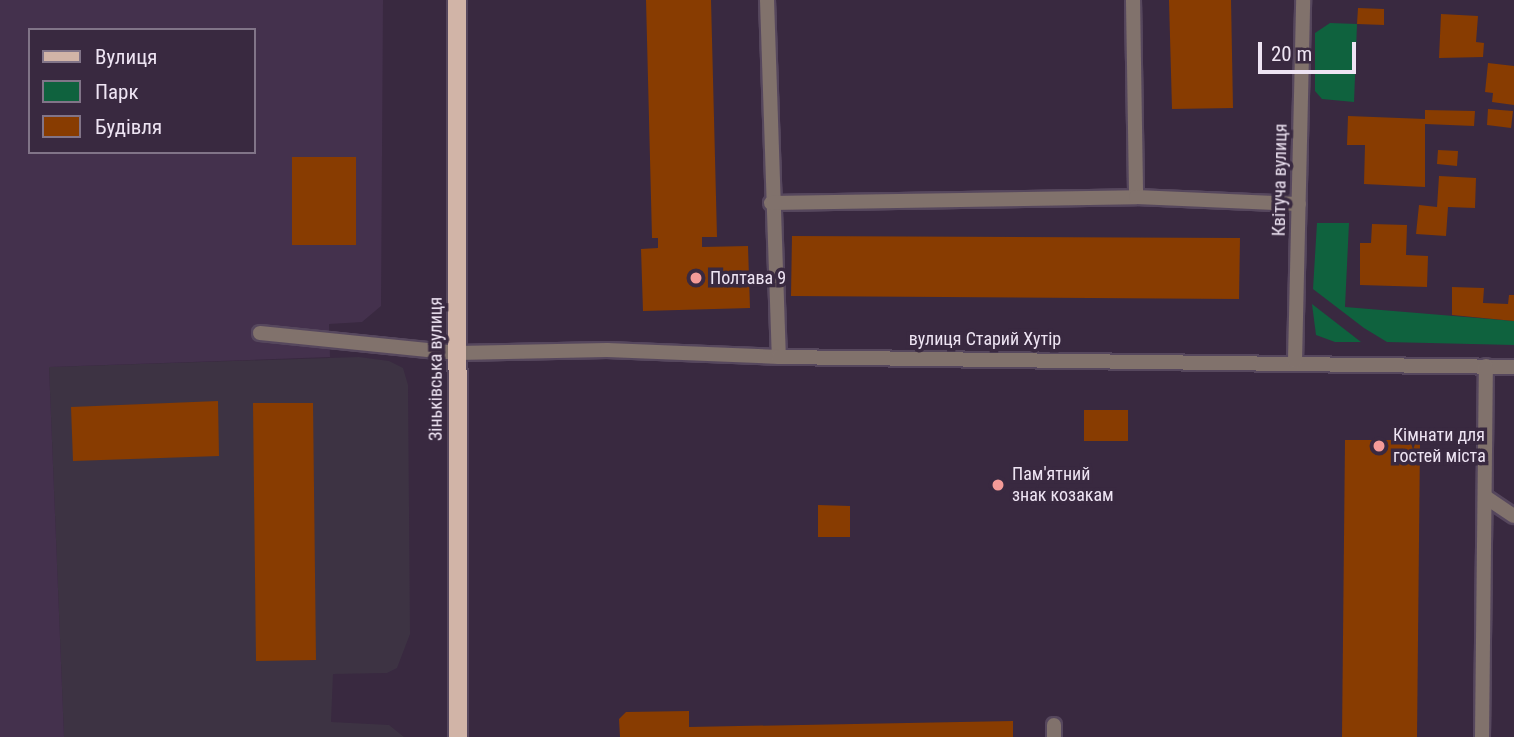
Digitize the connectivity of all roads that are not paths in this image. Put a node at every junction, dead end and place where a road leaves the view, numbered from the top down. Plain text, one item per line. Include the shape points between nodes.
1 (457, 0) edge
2 (768, 0) edge
3 (1133, 0) edge
4 (1303, 0) edge
5 (1136, 197) junction
6 (771, 203) junction
7 (1299, 204) junction
8 (260, 333) dead end
9 (457, 353) junction
10 (779, 357) junction
11 (1295, 361) junction
12 (1486, 366) junction
13 (1514, 366) edge
14 (1487, 498) junction
15 (1514, 516) edge
16 (458, 737) edge
17 (1482, 737) edge

1 - 9 main road, Зіньківська вулиця
2 - 6 street
3 - 5 street
4 - 7 street, Квітуча вулиця
5 - 6 street
5 - 7 street
6 - 10 street
7 - 11 street, Квітуча вулиця
8 - 9 street, вулиця Старий Хутір
9 - 10 street, вулиця Старий Хутір via 607,350
9 - 16 main road, Зіньківська вулиця
10 - 11 street, вулиця Старий Хутір
11 - 12 street, вулиця Старий Хутір
12 - 13 street, вулиця Старий Хутір
12 - 14 street
14 - 15 street
14 - 17 street

